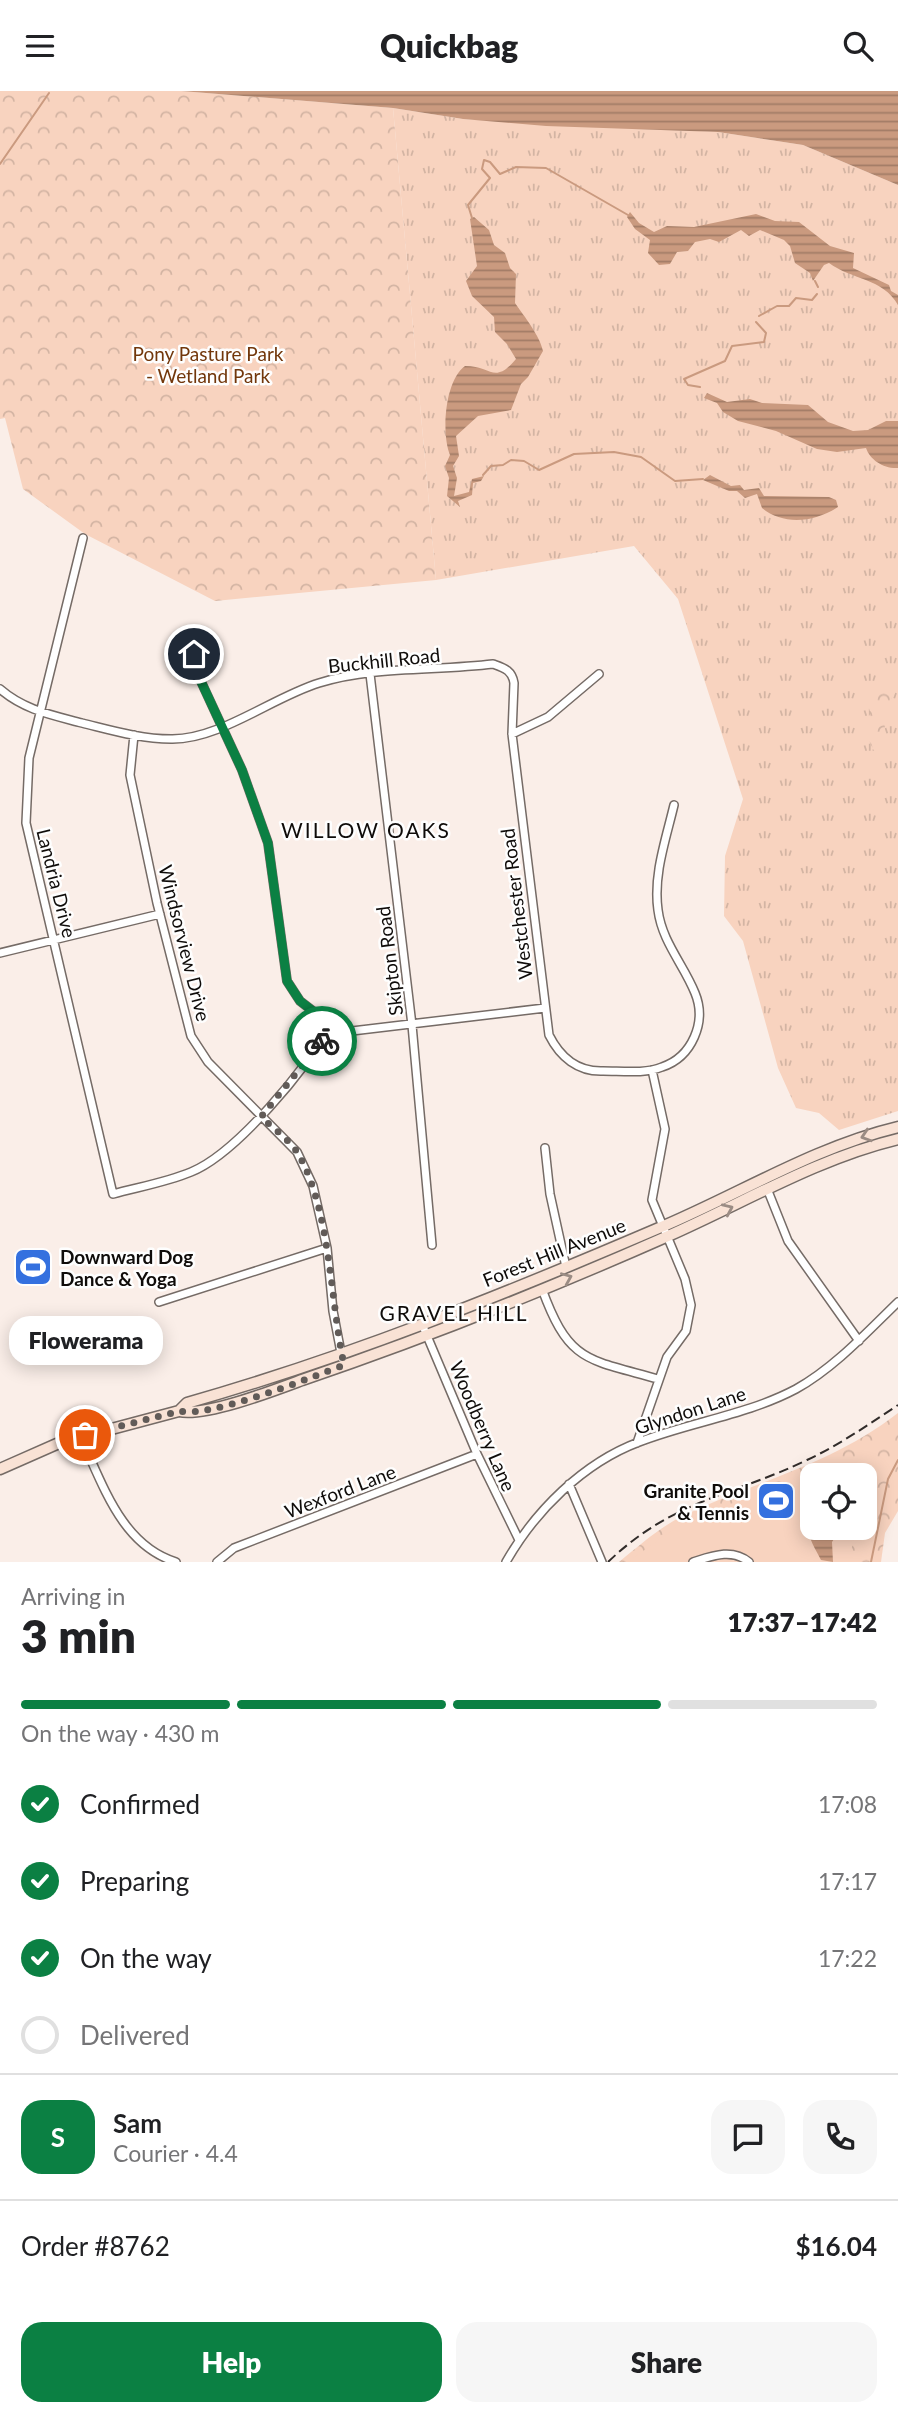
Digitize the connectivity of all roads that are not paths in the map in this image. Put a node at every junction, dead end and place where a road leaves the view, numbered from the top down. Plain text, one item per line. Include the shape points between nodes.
1 (83, 538) dead end
2 (190, 632) dead end
3 (493, 664) joint
4 (370, 674) junction
5 (599, 674) dead end
6 (0, 689) edge
7 (41, 713) junction
8 (221, 728) junction
9 (512, 734) junction
10 (134, 735) junction
11 (674, 805) dead end
12 (160, 914) junction
13 (55, 939) junction
14 (0, 953) edge
15 (545, 1008) junction
16 (331, 1025) junction
17 (412, 1025) junction
18 (652, 1070) junction
19 (261, 1117) junction
20 (898, 1127) edge
21 (898, 1139) edge
22 (544, 1148) dead end
23 (768, 1191) junction
24 (664, 1232) junction
25 (432, 1245) dead end
26 (327, 1248) junction
27 (566, 1267) junction
28 (542, 1289) junction
29 (159, 1302) dead end
30 (898, 1303) edge
31 (424, 1329) junction
32 (859, 1341) junction
33 (341, 1354) junction
34 (344, 1365) junction
35 (658, 1379) junction
36 (180, 1411) junction
37 (80, 1436) junction
38 (637, 1443) junction
39 (477, 1454) junction
40 (0, 1469) edge
41 (569, 1484) junction
42 (519, 1539) junction
43 (176, 1562) edge
44 (217, 1562) edge
45 (506, 1562) edge
46 (602, 1562) edge
47 (693, 1562) edge
48 (748, 1562) edge

1 - 7 street, Landria Drive
2 - 8 street via 198,675
3 - 4 street, Buckhill Road
3 - 9 street, Westchester Road via 513,676
4 - 8 street, Buckhill Road via 319,683
4 - 17 street, Skipton Road
5 - 9 street via 548,717
6 - 7 street, Buckhill Road via 15,702
7 - 10 street, Buckhill Road
7 - 13 street, Landria Drive via 29,758 26,823
8 - 10 street, Buckhill Road via 173,740
8 - 16 street via 242,770 268,843 287,981 300,1001
9 - 15 street, Westchester Road
10 - 12 street, Windsorview Drive via 130,775
11 - 18 street via 660,863 658,911 667,943 696,995 698,1020 686,1050 670,1064
12 - 13 street
12 - 19 street, Windsorview Drive via 191,1036 208,1062
13 - 14 street
13 - 19 street, Landria Drive via 113,1194 193,1171 227,1149
15 - 17 street
15 - 18 street, Westchester Road via 554,1043 582,1069
16 - 17 street via 352,1031
16 - 19 street
17 - 25 street, Skipton Road
18 - 24 street via 665,1129 652,1200
19 - 26 street, Windsorview Drive via 297,1152 313,1186
20 -> 24 main road, Forest Hill Avenue via 836,1147
21 - 23 main road, Forest Hill Avenue via 840,1158
22 - 27 street
24 -> 23 main road, Forest Hill Avenue
23 - 32 street via 788,1241
24 - 27 main road, Forest Hill Avenue
28 -> 24 main road, Forest Hill Avenue
24 - 35 street via 691,1305 686,1331
26 - 29 street
26 - 33 street, Windsorview Drive
27 - 31 main road, Forest Hill Avenue
28 - 31 main road, Forest Hill Avenue
28 - 35 street via 568,1344 595,1361
30 - 32 street, Glyndon Lane
31 - 33 main road, Forest Hill Avenue
31 - 34 main road, Forest Hill Avenue
31 - 39 street, Woodberry Lane
32 - 38 street, Glyndon Lane via 767,1402
33 - 34 street, Windsorview Drive
33 - 36 main road, Forest Hill Avenue via 187,1403
34 - 36 main road, Forest Hill Avenue via 237,1401 191,1413
35 - 38 street
36 - 37 main road, Forest Hill Avenue
37 - 40 main road, Forest Hill Avenue
37 - 43 street via 135,1540 156,1556
38 - 41 street, Glyndon Lane
39 - 42 street, Woodberry Lane
39 - 44 street, Wexford Lane via 234,1548
41 - 42 street, Glyndon Lane
41 - 46 street
42 - 45 street, Glyndon Lane
47 - 48 street via 729,1554

